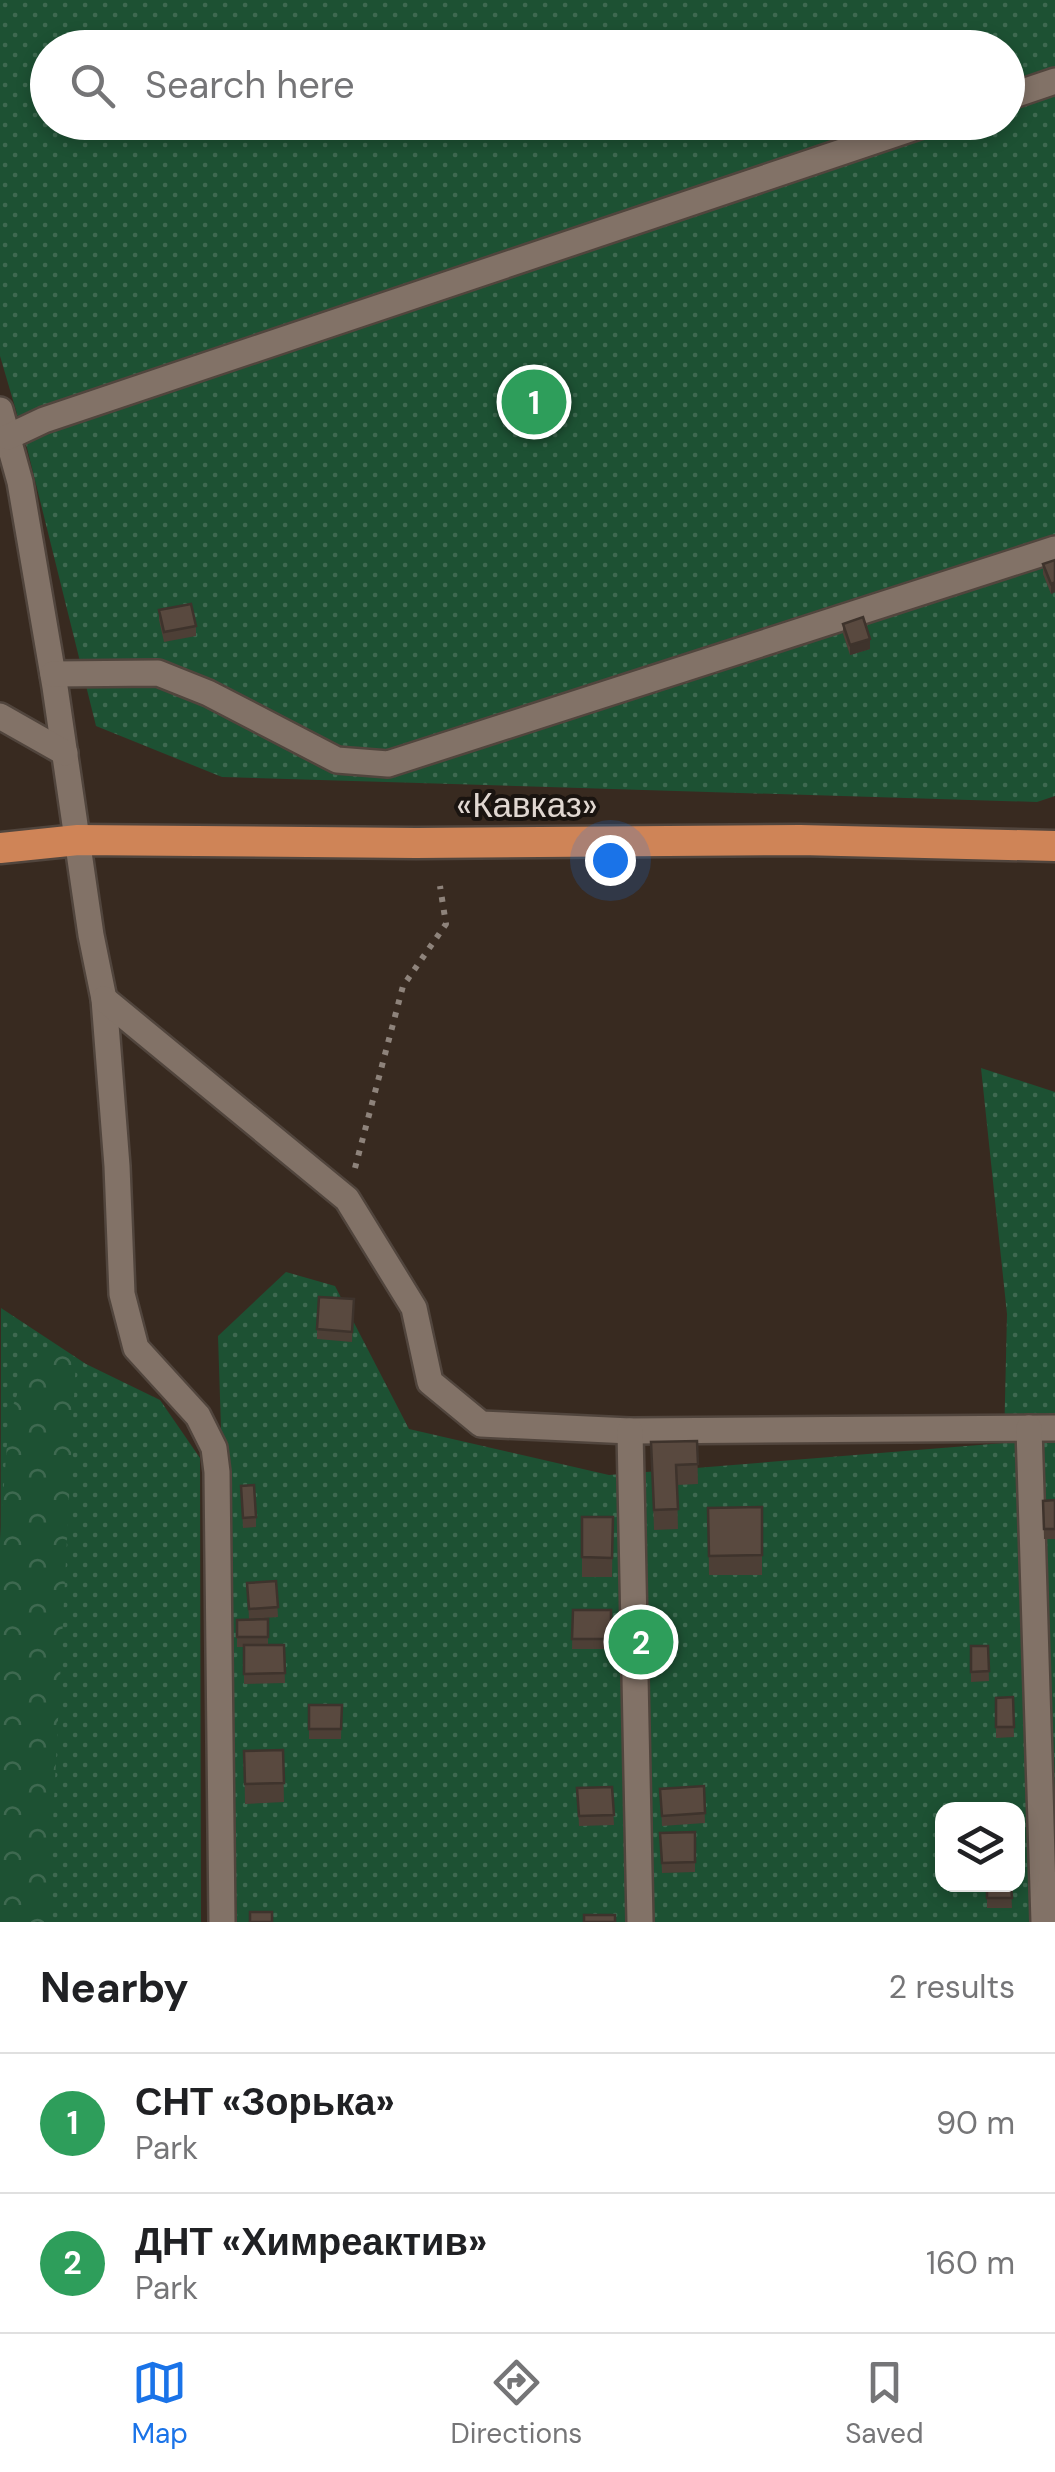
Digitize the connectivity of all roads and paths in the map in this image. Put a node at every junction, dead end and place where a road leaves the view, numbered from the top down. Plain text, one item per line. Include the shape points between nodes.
1 (1055, 81) edge
2 (1025, 91) edge
3 (876, 140) edge
4 (0, 410) edge
5 (8, 438) junction
6 (1055, 549) edge
7 (53, 674) junction
8 (0, 716) edge
9 (65, 753) junction
10 (78, 840) junction
11 (1055, 846) edge
12 (0, 848) edge
13 (440, 886) dead end
14 (104, 999) junction
15 (347, 1198) junction
16 (1042, 1428) edge
17 (630, 1430) junction
18 (222, 1922) edge
19 (640, 1922) edge
20 (1044, 1922) edge

1 - 2 lane
3 - 5 lane via 44,420
4 - 5 lane
5 - 7 lane
6 - 7 lane via 388,764 337,760 158,673
7 - 9 lane
8 - 9 lane
9 - 10 lane
10 - 11 highway, «Кавказ»
10 - 12 highway, «Кавказ»
10 - 14 lane
13 - 15 path via 446,924 403,986
14 - 15 lane
14 - 18 lane via 122,1294 136,1348 198,1416 214,1448
15 - 17 lane via 414,1308 430,1382 481,1424
16 - 17 lane
16 - 20 lane
17 - 19 lane

